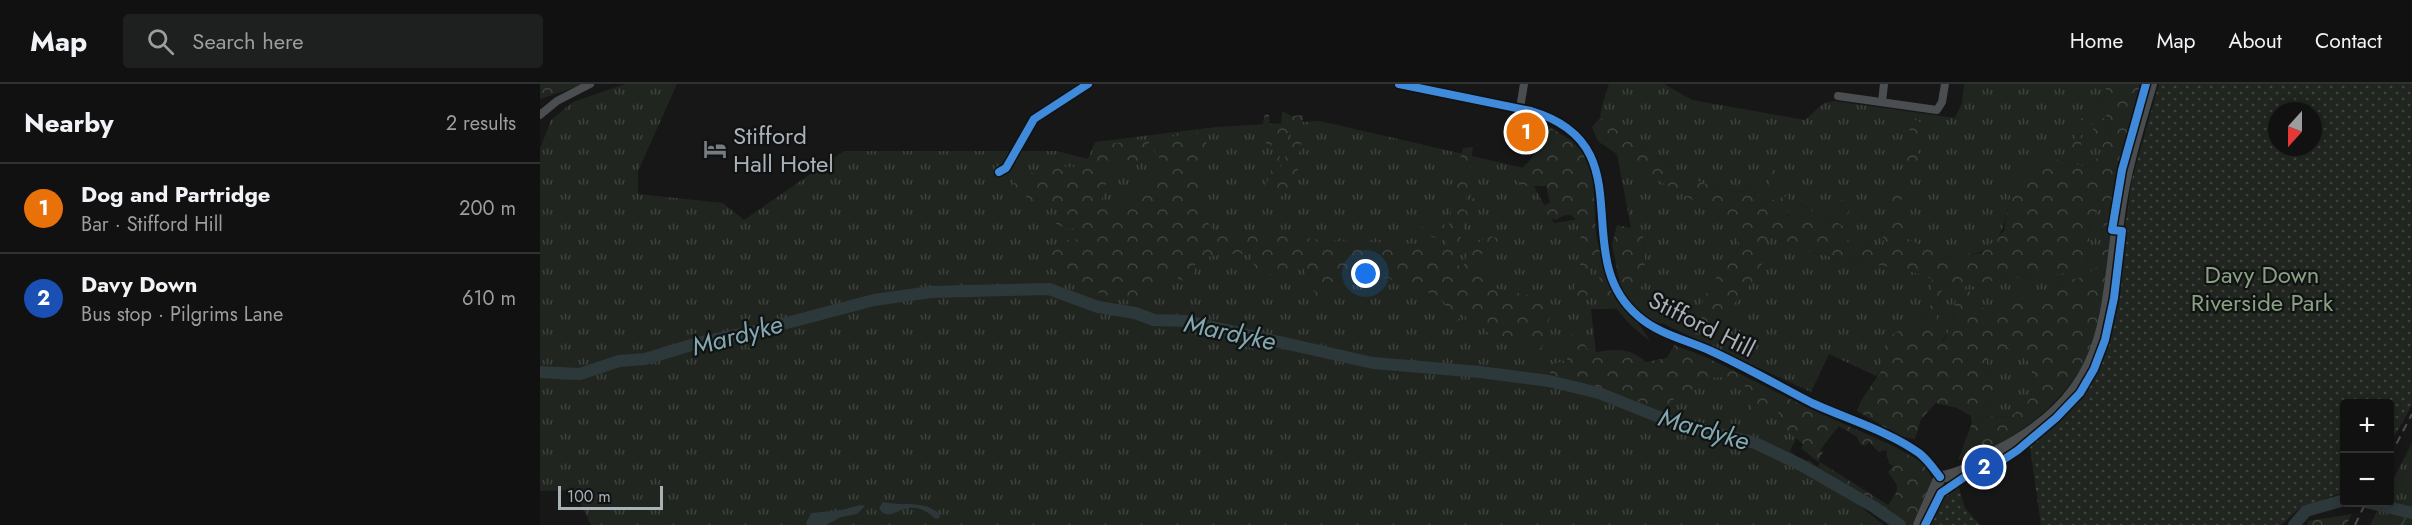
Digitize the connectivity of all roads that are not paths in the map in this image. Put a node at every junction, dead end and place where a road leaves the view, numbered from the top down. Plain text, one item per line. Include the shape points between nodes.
1 (591, 84) edge
2 (1088, 84) edge
3 (1399, 84) edge
4 (1524, 84) edge
5 (1884, 84) edge
6 (1945, 84) edge
7 (2151, 84) edge
8 (1838, 96) dead end
9 (1882, 102) junction
10 (1520, 108) junction
11 (540, 114) edge
12 (999, 172) dead end
13 (1940, 477) junction
14 (1919, 525) edge

1 - 11 street
2 - 12 street via 1034,119 1006,168
3 - 10 street, Stifford Hill
4 - 10 street
5 - 9 street
6 - 9 street via 1937,110
7 - 13 main road via 2123,192 2107,316 2086,373 2070,396 2020,438 1966,469
8 - 9 street
10 - 13 street, Stifford Hill via 1557,120 1586,145 1595,165 1609,266 1621,296 1638,316 1660,330 1905,445 1921,455
13 - 14 main road

